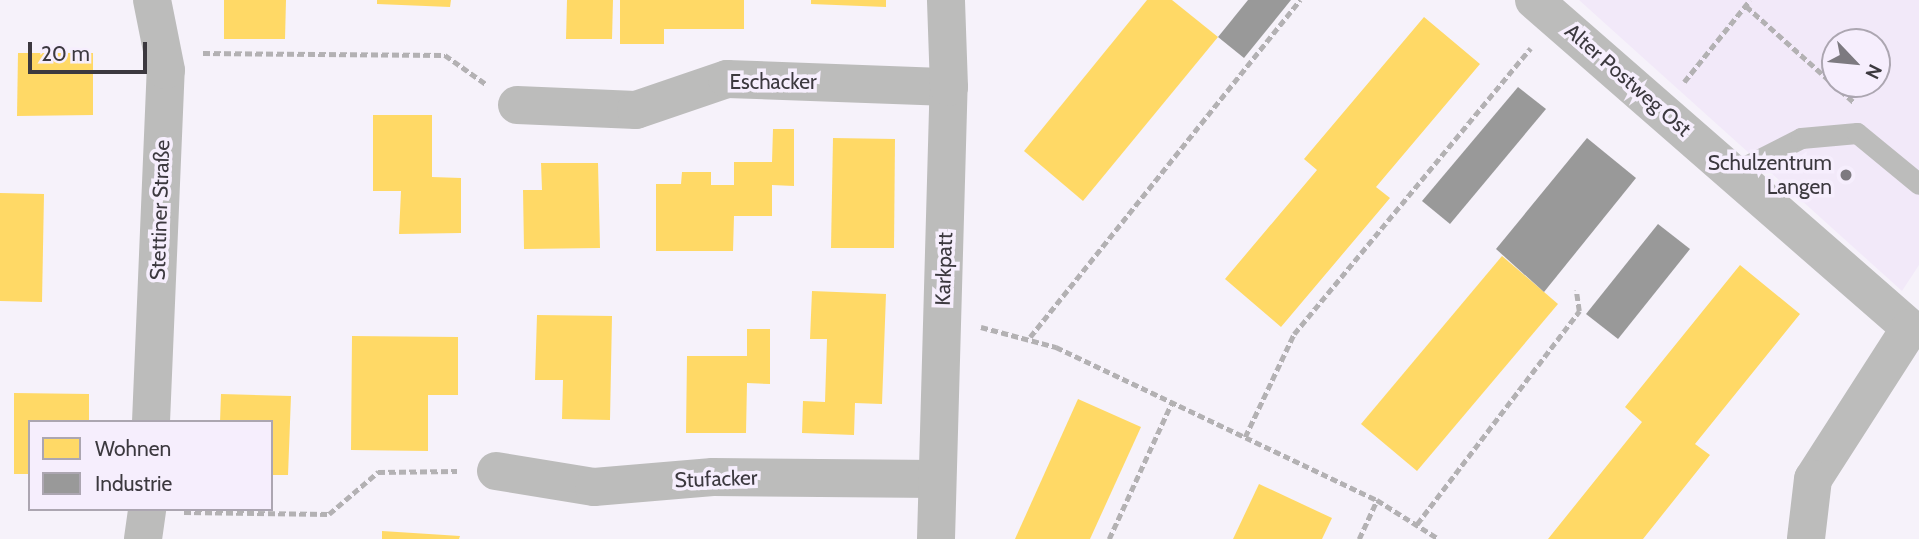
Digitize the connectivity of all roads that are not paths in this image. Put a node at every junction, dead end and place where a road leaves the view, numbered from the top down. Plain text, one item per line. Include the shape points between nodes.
1 (152, 0) edge
2 (946, 0) edge
3 (1545, 9) edge
4 (949, 87) junction
5 (517, 105) road end
6 (1734, 172) junction
7 (1919, 184) edge
8 (1914, 320) edge
9 (151, 420) edge
10 (496, 471) road end
11 (937, 479) junction
12 (936, 539) edge
13 (1806, 539) edge

1 - 9 street, Stettiner Straße via 164,53
2 - 4 street, Karkpatt
3 - 6 street, Alter Postweg Ost
4 - 5 street, Eschacker via 727,79 636,110
4 - 11 street, Karkpatt
6 - 7 lane via 1801,138 1857,133
6 - 8 street, Alter Postweg Ost
8 - 13 street via 1813,479
10 - 11 street, Stufacker via 594,487 713,477
11 - 12 street, Karkpatt

